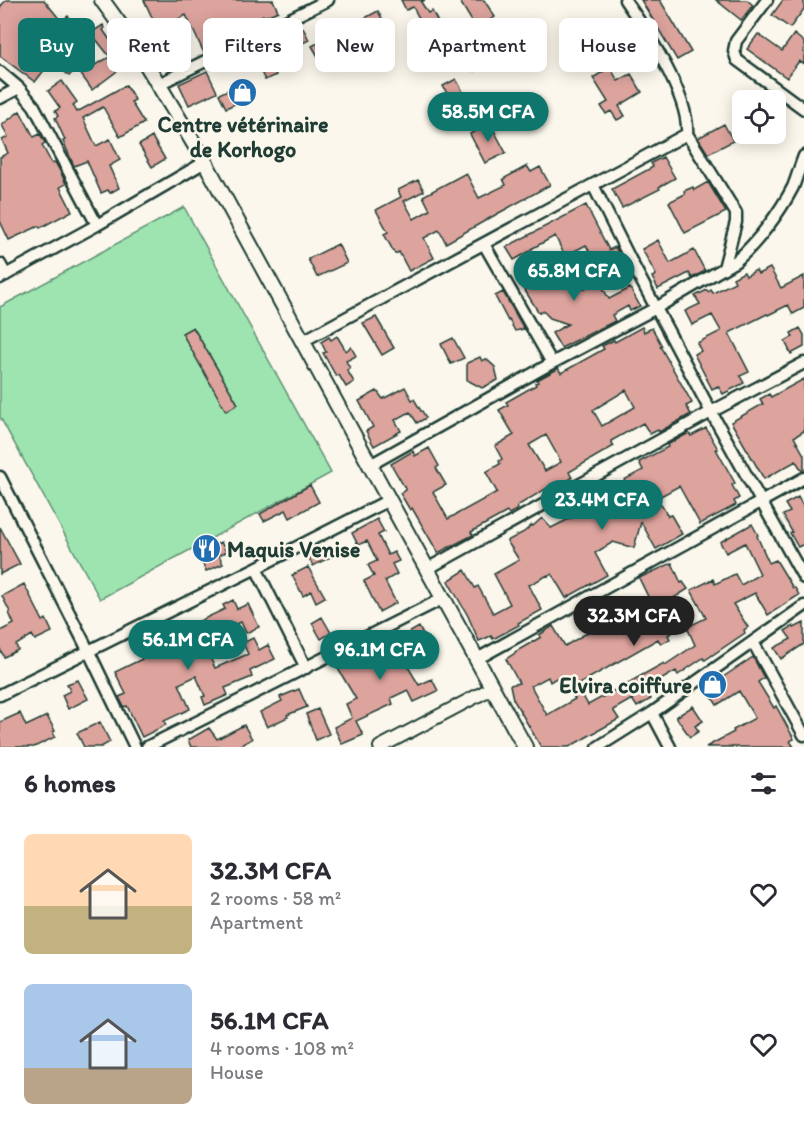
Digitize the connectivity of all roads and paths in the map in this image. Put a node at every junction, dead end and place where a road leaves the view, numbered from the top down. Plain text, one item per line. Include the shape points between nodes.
1 (328, 0) edge
2 (624, 0) edge
3 (767, 0) edge
4 (107, 2) edge
5 (0, 72) edge
6 (159, 84) junction
7 (19, 88) junction
8 (0, 98) edge
9 (804, 109) edge
10 (687, 134) junction
11 (804, 156) edge
12 (206, 162) junction
13 (593, 185) junction
14 (97, 225) junction
15 (484, 244) junction
16 (0, 264) edge
17 (724, 268) junction
18 (3, 277) edge
19 (656, 308) junction
20 (303, 341) junction
21 (552, 363) junction
22 (804, 363) edge
23 (711, 412) junction
24 (370, 465) junction
25 (0, 477) edge
26 (804, 478) edge
27 (389, 500) junction
28 (762, 502) junction
29 (256, 568) junction
30 (427, 569) junction
31 (804, 578) edge
32 (444, 598) junction
33 (804, 606) edge
34 (753, 642) junction
35 (88, 650) junction
36 (477, 659) junction
37 (306, 668) junction
38 (492, 688) junction
39 (0, 695) edge
40 (652, 713) junction
41 (804, 735) edge
42 (135, 747) edge
43 (147, 747) edge
44 (380, 747) edge
45 (525, 747) edge
46 (598, 747) edge
47 (670, 747) edge

1 - 6 street
2 - 10 street via 673,81 687,122
3 - 9 street via 736,41 737,60
4 - 6 main road
5 - 7 street
6 - 12 main road
7 - 8 street
7 - 14 street via 34,105
10 - 13 street
10 - 17 street via 736,213
11 - 17 street via 794,184 776,213 747,251
12 - 14 street
12 - 20 main road
13 - 15 street
13 - 19 street
14 - 18 street
15 - 20 street
15 - 21 street
16 - 18 street
17 - 19 street
19 - 21 street
19 - 23 street
20 - 24 main road
21 - 24 street
22 - 23 street
23 - 28 street
23 - 30 street
24 - 27 main road
25 - 35 street
26 - 28 street
27 - 29 street
27 - 30 main road
28 - 31 street
28 - 36 street
29 - 35 street
29 - 37 street
30 - 32 main road
32 - 36 main road
32 - 37 street
33 - 34 street
34 - 40 street
34 - 41 street
35 - 39 street
35 - 42 street
36 - 38 main road
37 - 43 street
38 - 44 street
38 - 45 main road
40 - 46 street
40 - 47 street

